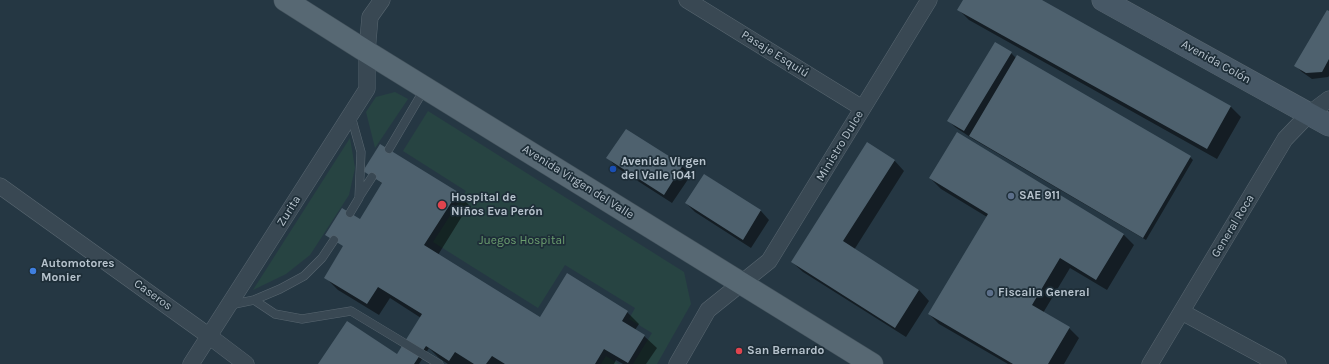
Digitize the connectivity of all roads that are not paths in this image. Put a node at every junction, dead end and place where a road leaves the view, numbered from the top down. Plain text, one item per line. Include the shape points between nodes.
1 (285, 0) edge
2 (382, 0) edge
3 (687, 0) edge
4 (928, 0) edge
5 (1103, 0) edge
6 (367, 52) junction
7 (425, 88) junction
8 (1329, 99) edge
9 (862, 108) junction
10 (1309, 114) junction
11 (350, 115) junction
12 (1329, 125) edge
13 (389, 149) dead end
14 (372, 177) dead end
15 (0, 186) edge
16 (359, 198) junction
17 (350, 213) dead end
18 (334, 240) dead end
19 (742, 284) junction
20 (254, 300) junction
21 (229, 306) junction
22 (1182, 312) junction
23 (209, 336) junction
24 (191, 364) edge
25 (246, 364) edge
26 (440, 364) edge
27 (677, 364) edge
28 (872, 364) edge
29 (1150, 364) edge
30 (1278, 364) edge

1 - 6 main road, Avenida Virgen del Valle
2 - 6 street, Zurita via 370,17
3 - 9 street, Pasaje Esquiú
4 - 9 street, Ministro Dulce
5 - 10 street, Avenida Colón
6 - 7 main road, Avenida Virgen del Valle
6 - 11 street, Zurita via 366,89
7 - 13 lane
7 - 19 main road, Avenida Virgen del Valle
8 - 10 street, General Roca
9 - 19 street, Ministro Dulce via 769,261
10 - 12 street, Avenida Colón
10 - 22 street, General Roca via 1285,139
11 - 16 lane via 361,152
11 - 21 street, Zurita
14 - 16 lane
15 - 23 street, Caseros
16 - 17 lane
18 - 20 lane via 322,258 304,276
19 - 27 street, Ministro Dulce via 708,310
19 - 28 main road, Avenida Virgen del Valle
20 - 21 lane
20 - 26 lane via 275,314 302,319 351,311
21 - 23 street, Zurita
22 - 29 street, General Roca
22 - 30 street
23 - 24 street, Zurita
23 - 25 street, Caseros

